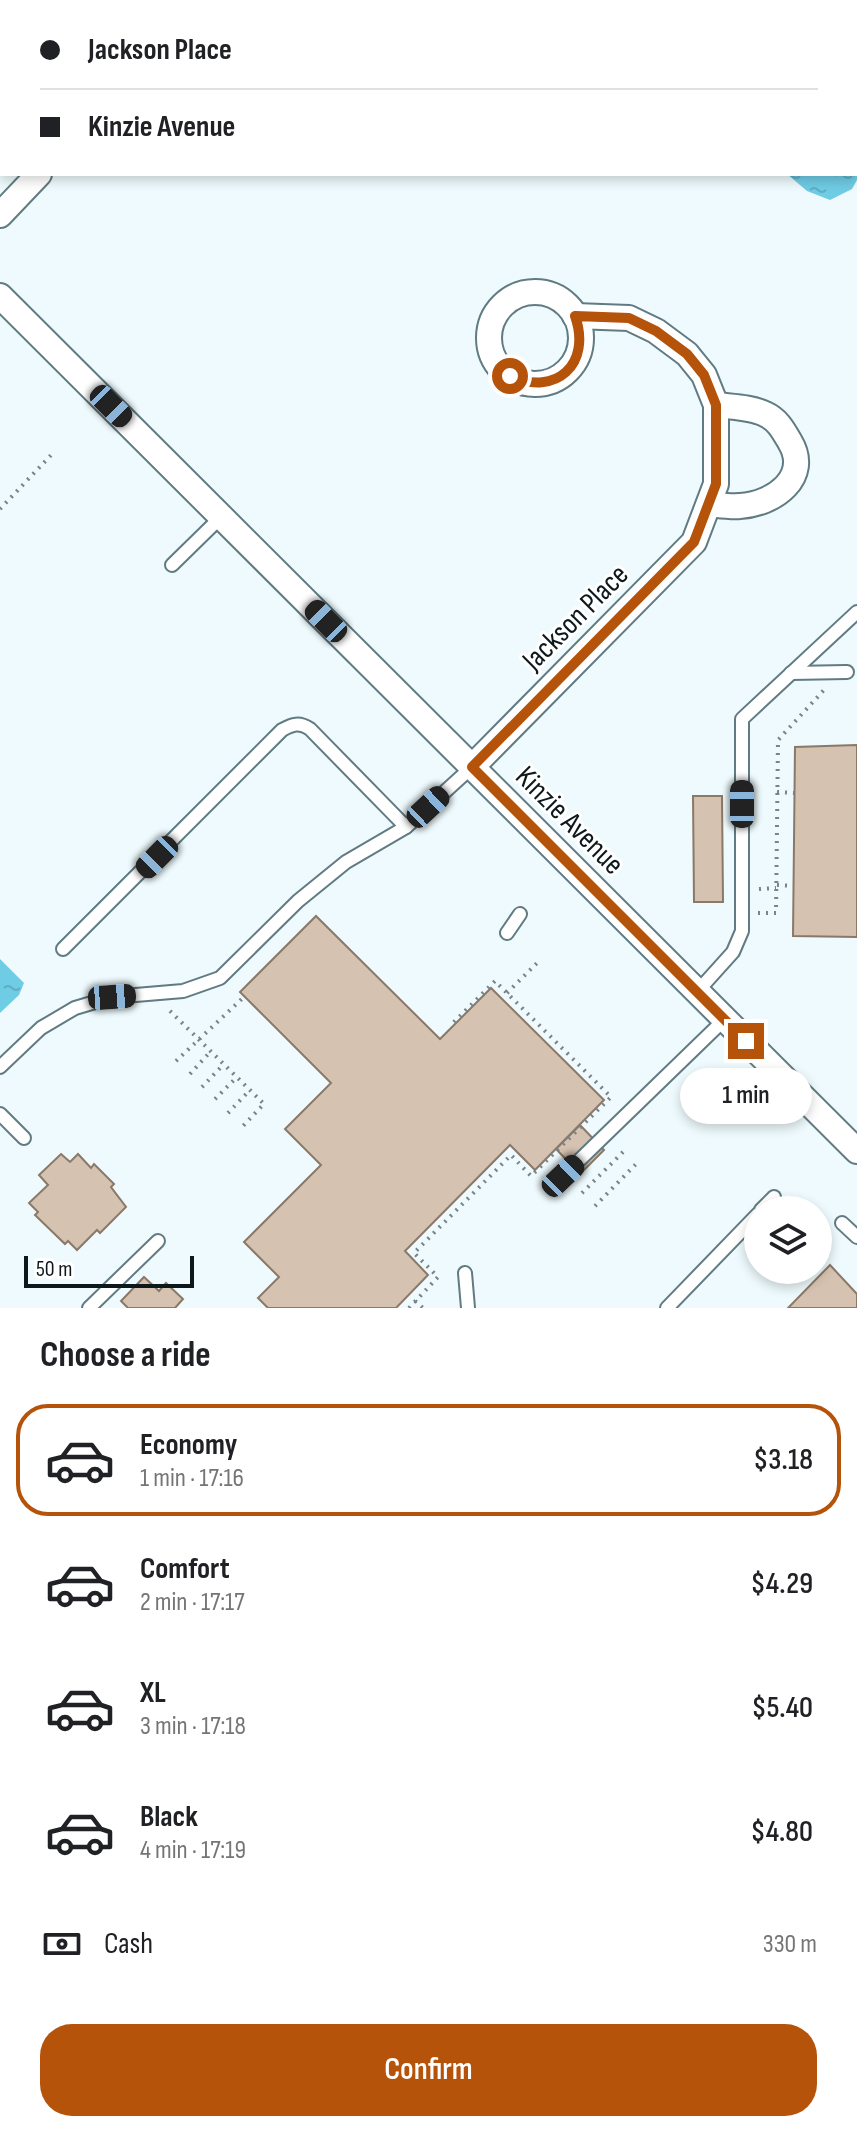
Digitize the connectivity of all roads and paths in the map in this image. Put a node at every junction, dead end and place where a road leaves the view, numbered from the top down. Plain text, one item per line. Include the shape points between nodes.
1 (37, 176) edge
2 (0, 215) edge
3 (0, 296) edge
4 (575, 316) dead end
5 (716, 405) junction
6 (53, 453) dead end
7 (709, 504) junction
8 (0, 509) edge
9 (221, 517) junction
10 (172, 565) dead end
11 (857, 612) edge
12 (847, 672) dead end
13 (791, 673) junction
14 (838, 690) dead end
15 (472, 767) junction
16 (777, 792) junction
17 (795, 793) dead end
18 (406, 827) junction
19 (777, 885) junction
20 (794, 886) dead end
21 (776, 913) dead end
22 (520, 914) dead end
23 (507, 933) dead end
24 (63, 949) dead end
25 (537, 963) dead end
26 (697, 992) junction
27 (507, 993) junction
28 (245, 996) dead end
29 (170, 1011) dead end
30 (725, 1019) junction
31 (452, 1024) dead end
32 (198, 1038) junction
33 (211, 1051) junction
34 (176, 1061) dead end
35 (224, 1064) junction
36 (0, 1067) edge
37 (190, 1074) dead end
38 (237, 1077) junction
39 (202, 1087) dead end
40 (250, 1090) junction
41 (215, 1099) dead end
42 (228, 1113) dead end
43 (0, 1114) edge
44 (242, 1127) dead end
45 (24, 1138) dead end
46 (626, 1149) dead end
47 (857, 1151) edge
48 (639, 1161) dead end
49 (563, 1176) dead end
50 (582, 1193) dead end
51 (595, 1206) dead end
52 (842, 1223) dead end
53 (744, 1229) edge
54 (857, 1237) edge
55 (158, 1241) dead end
56 (465, 1273) dead end
57 (415, 1301) junction
58 (99, 1305) edge
59 (409, 1308) edge
60 (423, 1308) edge
61 (468, 1308) edge
62 (667, 1308) edge

1 - 2 street
3 - 9 street, Kinzie Avenue
4 - 5 street, Jackson Place via 629,318 656,331 687,354 704,375
5 - 7 street, Jackson Place via 716,484
5 - 7 street via 764,414 780,424 797,454 796,472 772,497 756,503
6 - 8 path
7 - 15 street, Jackson Place via 694,542
9 - 10 lane
9 - 15 street, Kinzie Avenue
11 - 13 lane
12 - 13 lane
13 - 26 lane via 742,719 742,931 733,952
14 - 16 path via 823,690 778,740
15 - 18 lane
15 - 26 street, Kinzie Avenue
16 - 17 path
16 - 19 path
18 - 24 lane via 310,729 293,724
18 - 36 lane via 346,862 220,978 183,991 112,997 75,1008 41,1028
19 - 20 path
19 - 21 path
22 - 23 lane
25 - 27 path
26 - 30 street, Kinzie Avenue
27 - 31 path via 495,981
27 - 57 path via 611,1097 531,1176 511,1155 414,1253 438,1277
28 - 32 path
29 - 32 path
30 - 47 street, Kinzie Avenue
30 - 49 lane
32 - 33 path
32 - 34 path
33 - 35 path
33 - 37 path
35 - 38 path
35 - 39 path
38 - 40 path
38 - 41 path
40 - 42 path
40 - 44 path via 264,1104
43 - 45 lane
46 - 50 path
48 - 51 path
52 - 54 lane
53 - 62 lane
55 - 58 lane
56 - 61 lane
57 - 59 path
57 - 60 path

